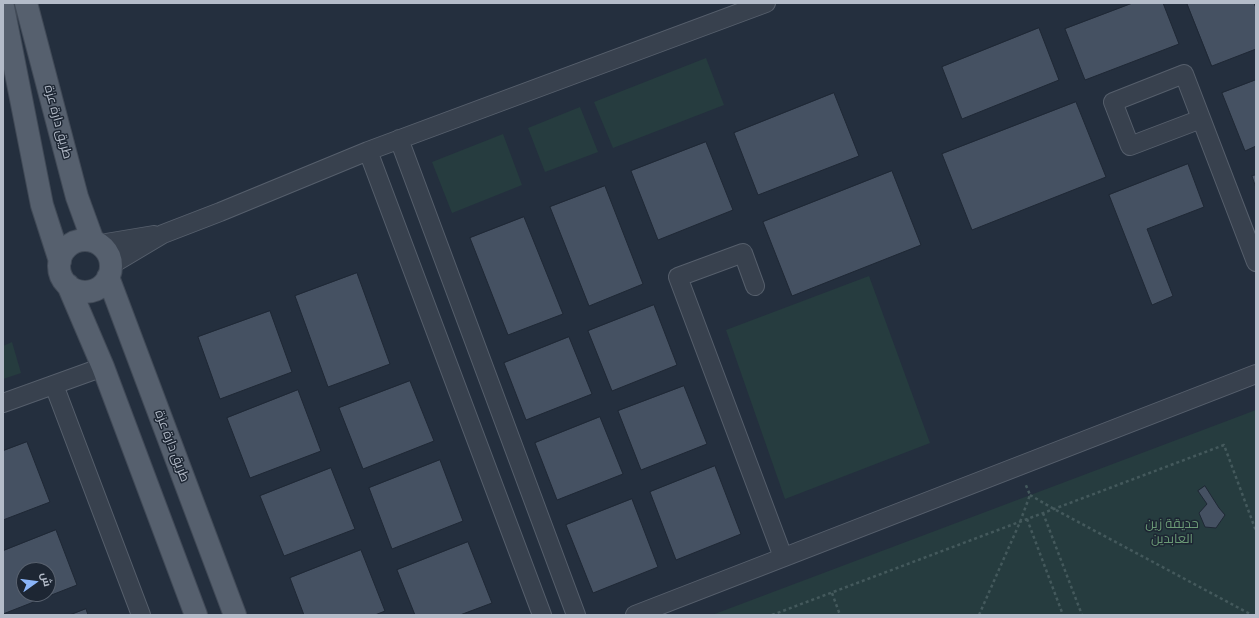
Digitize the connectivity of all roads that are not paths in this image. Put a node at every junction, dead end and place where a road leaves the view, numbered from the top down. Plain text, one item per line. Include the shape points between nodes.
1 (26, 3) edge
2 (766, 3) edge
3 (3, 7) edge
4 (1201, 119) junction
5 (399, 139) junction
6 (368, 150) junction
7 (163, 234) junction
8 (96, 243) junction
9 (60, 261) junction
10 (1256, 262) edge
11 (110, 271) junction
12 (68, 285) junction
13 (756, 286) dead end
14 (103, 367) junction
15 (1256, 374) edge
16 (54, 385) junction
17 (3, 404) edge
18 (783, 558) junction
19 (141, 615) edge
20 (196, 615) edge
21 (235, 615) edge
22 (542, 615) edge
23 (576, 615) edge
24 (635, 615) edge

1 - 8 main road, طريق دارة عزة via 77,197
2 - 5 street
3 - 9 main road via 42,205
4 - 4 street via 1130,146 1113,102 1184,74
4 - 10 street
5 - 6 street
5 - 23 street
6 - 7 street
6 - 22 street
7 - 8 street
7 - 11 street
8 - 9 main road via 77,241 63,252
8 - 11 main road via 106,250 110,257
9 - 12 main road via 60,270
11 - 12 main road via 100,286 93,290 84,292
11 - 21 main road, طريق دارة عزة
12 - 14 main road
13 - 18 street via 743,253 678,277
14 - 16 street
14 - 20 main road
15 - 18 street
16 - 17 street
16 - 19 street
18 - 24 street

